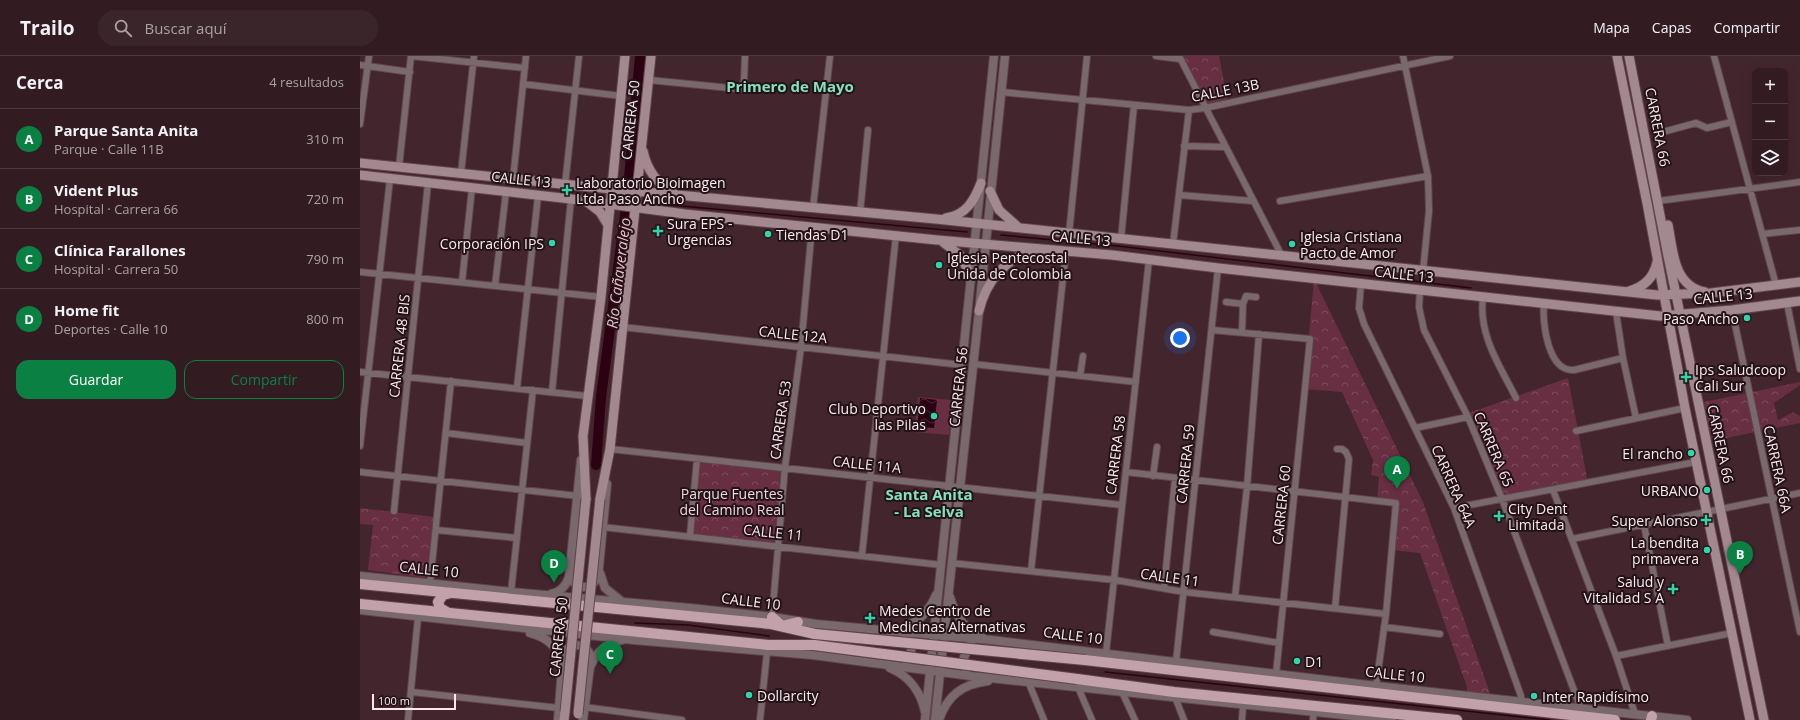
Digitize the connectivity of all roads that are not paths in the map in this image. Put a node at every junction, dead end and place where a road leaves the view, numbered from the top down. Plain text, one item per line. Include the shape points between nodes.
1 (368, 56) edge
2 (411, 56) edge
3 (526, 56) edge
4 (579, 56) edge
5 (625, 56) edge
6 (651, 56) edge
7 (745, 56) edge
8 (830, 56) edge
9 (994, 56) edge
10 (1005, 56) edge
11 (1087, 56) edge
12 (1156, 56) edge
13 (1403, 56) edge
14 (1449, 56) edge
15 (1617, 56) edge
16 (1630, 56) edge
17 (1714, 56) edge
18 (1179, 58) edge
19 (474, 59) edge
20 (360, 66) edge
21 (1405, 66) junction
22 (367, 67) junction
23 (525, 68) junction
24 (410, 72) junction
25 (649, 80) junction
26 (523, 84) junction
27 (576, 90) junction
28 (1001, 92) junction
29 (621, 96) junction
30 (1082, 100) junction
31 (1134, 105) junction
32 (1205, 108) junction
33 (1640, 109) junction
34 (1188, 110) junction
35 (1628, 111) junction
36 (1732, 122) junction
37 (360, 124) edge
38 (868, 130) dead end
39 (1659, 133) dead end
40 (642, 143) junction
41 (1184, 146) junction
42 (1225, 147) junction
43 (360, 163) edge
44 (399, 167) junction
45 (614, 172) junction
46 (461, 173) junction
47 (360, 175) edge
48 (474, 175) junction
49 (1428, 176) junction
50 (390, 179) junction
51 (513, 179) junction
52 (1800, 182) edge
53 (428, 183) junction
54 (981, 183) junction
55 (565, 185) junction
56 (591, 187) junction
57 (472, 188) junction
58 (1749, 188) junction
59 (615, 189) junction
60 (635, 191) junction
61 (990, 191) junction
62 (506, 192) junction
63 (654, 193) junction
64 (676, 195) junction
65 (1179, 195) junction
66 (538, 196) junction
67 (571, 199) junction
68 (584, 200) junction
69 (1253, 201) junction
70 (1280, 201) dead end
71 (1658, 201) junction
72 (613, 204) junction
73 (633, 207) junction
74 (813, 208) junction
75 (655, 210) junction
76 (860, 213) junction
77 (936, 219) junction
78 (976, 224) junction
79 (987, 224) junction
80 (608, 225) junction
81 (633, 226) junction
82 (812, 227) junction
83 (1018, 228) junction
84 (1800, 230) edge
85 (1069, 234) junction
86 (1762, 234) junction
87 (896, 235) junction
88 (1121, 239) junction
89 (936, 240) junction
90 (974, 243) junction
91 (985, 244) junction
92 (1174, 244) junction
93 (1038, 249) junction
94 (1066, 251) junction
95 (1282, 256) junction
96 (1658, 258) junction
97 (1149, 260) junction
98 (1218, 268) junction
99 (1423, 271) junction
100 (360, 272) edge
101 (379, 274) junction
102 (970, 274) junction
103 (418, 278) junction
104 (462, 282) junction
105 (1800, 282) edge
106 (1361, 284) junction
107 (1776, 285) junction
108 (495, 286) junction
109 (528, 289) junction
110 (1420, 290) junction
111 (1627, 292) junction
112 (562, 293) junction
113 (1711, 293) junction
114 (1677, 294) junction
115 (1663, 295) junction
116 (601, 297) junction
117 (1256, 297) dead end
118 (1483, 297) junction
119 (1800, 301) edge
120 (1226, 302) dead end
121 (1787, 302) junction
122 (1243, 304) junction
123 (1544, 304) junction
124 (1732, 310) junction
125 (979, 311) junction
126 (1616, 312) junction
127 (1680, 315) junction
128 (1667, 316) junction
129 (622, 328) junction
130 (1212, 330) junction
131 (1242, 332) junction
132 (1259, 334) junction
133 (801, 347) junction
134 (883, 356) junction
135 (1083, 356) dead end
136 (1623, 358) junction
137 (973, 364) junction
138 (962, 365) junction
139 (1800, 369) edge
140 (360, 372) edge
141 (368, 372) junction
142 (1052, 372) junction
143 (1080, 376) junction
144 (408, 377) junction
145 (451, 381) junction
146 (1136, 382) junction
147 (517, 388) junction
148 (533, 390) junction
149 (552, 392) junction
150 (587, 396) junction
151 (1516, 398) dead end
152 (1685, 408) junction
153 (1468, 417) junction
154 (1636, 418) junction
155 (1415, 428) junction
156 (1576, 430) dead end
157 (446, 433) junction
158 (527, 443) junction
159 (360, 446) edge
160 (1157, 447) dead end
161 (610, 449) junction
162 (1337, 449) dead end
163 (697, 459) junction
164 (1696, 462) junction
165 (785, 467) junction
166 (360, 472) edge
167 (1126, 472) junction
168 (398, 476) junction
169 (870, 476) junction
170 (1153, 476) junction
171 (1175, 478) junction
172 (441, 481) junction
173 (1196, 481) junction
174 (949, 485) junction
175 (960, 486) junction
176 (1247, 486) junction
177 (522, 490) junction
178 (1553, 490) junction
179 (1294, 492) junction
180 (1800, 493) edge
181 (1039, 495) junction
182 (582, 498) junction
183 (1345, 498) junction
184 (1502, 499) junction
185 (1772, 499) junction
186 (1122, 505) junction
187 (1454, 508) junction
188 (1720, 509) junction
189 (394, 511) dead end
190 (1707, 512) junction
191 (1644, 525) junction
192 (602, 526) junction
193 (436, 530) junction
194 (690, 536) junction
195 (517, 538) junction
196 (1572, 539) junction
197 (779, 545) junction
198 (862, 555) junction
199 (951, 563) junction
200 (942, 564) junction
201 (569, 569) junction
202 (600, 570) junction
203 (1031, 571) junction
204 (360, 576) edge
205 (940, 577) junction
206 (1115, 580) junction
207 (430, 583) junction
208 (360, 584) edge
209 (949, 585) junction
210 (1164, 588) junction
211 (511, 592) junction
212 (1184, 592) junction
213 (453, 593) junction
214 (546, 595) junction
215 (1235, 597) junction
216 (1283, 602) junction
217 (628, 603) junction
218 (360, 604) edge
219 (1335, 608) junction
220 (360, 610) edge
221 (451, 613) junction
222 (1386, 614) junction
223 (418, 617) junction
224 (772, 617) junction
225 (798, 622) junction
226 (502, 626) junction
227 (782, 626) junction
228 (1384, 627) junction
229 (887, 630) junction
230 (901, 632) junction
231 (910, 632) junction
232 (1213, 632) dead end
233 (1800, 632) edge
234 (1732, 633) junction
235 (934, 634) junction
236 (1440, 634) dead end
237 (944, 635) junction
238 (968, 638) junction
239 (981, 639) junction
240 (634, 640) junction
241 (991, 640) junction
242 (686, 641) junction
243 (1279, 642) junction
244 (1668, 646) junction
245 (768, 648) junction
246 (937, 655) junction
247 (1102, 656) junction
248 (1616, 656) junction
249 (1176, 662) junction
250 (884, 666) junction
251 (899, 667) junction
252 (562, 668) junction
253 (907, 668) junction
254 (590, 670) junction
255 (931, 671) junction
256 (940, 672) junction
257 (967, 675) junction
258 (1271, 676) junction
259 (1006, 679) junction
260 (1028, 681) junction
261 (1078, 683) junction
262 (1376, 686) junction
263 (1111, 687) junction
264 (412, 692) junction
265 (1122, 692) junction
266 (1175, 697) junction
267 (1518, 704) junction
268 (1243, 705) junction
269 (1278, 705) junction
270 (584, 707) junction
271 (1582, 709) junction
272 (562, 713) edge
273 (1635, 714) junction
274 (1313, 716) edge
275 (579, 718) edge
276 (1396, 718) edge
277 (1652, 718) edge
278 (1367, 719) edge
279 (408, 720) edge
280 (558, 720) edge
281 (677, 720) edge
282 (682, 720) edge
283 (760, 720) edge
284 (925, 720) edge
285 (935, 720) edge
286 (940, 720) edge
287 (1044, 720) edge
288 (1092, 720) edge
289 (1135, 720) edge
290 (1184, 720) edge
291 (1242, 720) edge
292 (1457, 720) edge
293 (1615, 720) edge
294 (1687, 720) edge
295 (1750, 720) edge
296 (1764, 720) edge

1 - 22 street
2 - 19 street
2 - 24 street
3 - 23 street
4 - 27 street
5 - 29 main road, CARRERA 50
6 - 25 main road, CARRERA 50
7 - 25 street via 742,88
8 - 74 street
9 - 54 street, CARRERA 56
10 - 28 street, CARRERA 56
11 - 30 street
12 - 18 street
13 - 21 street
14 - 21 street, CALLE 13B
15 - 35 main road, CARRERA 66
16 - 33 main road, CARRERA 66
17 - 36 street
18 - 32 street
19 - 23 street
19 - 46 street
20 - 22 street
21 - 32 street, CALLE 13B
21 - 49 street
22 - 24 street
22 - 37 street
23 - 26 street
24 - 44 street
25 - 40 main road, CARRERA 50
26 - 27 street
26 - 51 street
27 - 29 street
27 - 55 street
28 - 30 street, CALLE 13B
28 - 61 street, CARRERA 56
29 - 45 main road, CARRERA 50
30 - 31 street, CALLE 13B
30 - 85 street
31 - 34 street, CALLE 13B
31 - 88 street
32 - 34 street, CALLE 13B
32 - 42 street
33 - 35 main road
33 - 71 main road, CARRERA 66
34 - 41 street
35 - 96 main road, CARRERA 66
36 - 39 street via 1707,128 1696,123
36 - 58 street
38 - 76 street
40 - 60 main road, CARRERA 50
40 - 64 main road via 650,171 662,185
41 - 42 street
41 - 65 street
42 - 69 street
43 - 44 main road, CALLE 13
44 - 46 main road, CALLE 13
45 - 56 main road via 606,182
45 - 59 main road, CARRERA 50
46 - 48 main road, CALLE 13
47 - 50 main road, CALLE 13
48 - 51 main road, CALLE 13
48 - 57 main road
49 - 70 street
49 - 99 street via 1429,211
50 - 53 main road, CALLE 13
50 - 101 street
51 - 55 main road, CALLE 13
52 - 58 street
53 - 57 main road, CALLE 13
53 - 103 street, CARRERA 48 BIS
54 - 77 main road via 974,200 966,209 950,218
54 - 78 street, CARRERA 56
55 - 56 main road, CALLE 13
56 - 59 main road, CALLE 13
57 - 62 main road, CALLE 13
57 - 104 street
58 - 71 street
58 - 86 street
59 - 60 main road, CALLE 13
59 - 72 main road, CARRERA 50
60 - 63 main road, CALLE 13
60 - 73 main road, CARRERA 50
61 - 79 street, CARRERA 56
61 - 83 main road via 999,210
62 - 66 main road, CALLE 13
62 - 108 street
63 - 64 main road, CALLE 13
63 - 75 main road via 647,201
64 - 74 main road, CALLE 13
65 - 69 street
65 - 92 street
66 - 67 main road, CALLE 13
66 - 109 street
67 - 68 main road, CALLE 13
67 - 112 street
68 - 72 main road, CALLE 13
68 - 80 main road via 598,210
69 - 95 street
71 - 113 main road via 1665,208 1677,271 1692,286
71 - 114 main road, CARRERA 66
72 - 73 main road, CALLE 13
72 - 80 main road, CARRERA 50
73 - 75 main road, CALLE 13
73 - 81 main road, CARRERA 50
74 - 76 main road, CALLE 13
75 - 81 main road via 642,215
75 - 82 main road, CALLE 13
76 - 77 main road, CALLE 13
77 - 78 main road, CALLE 13
78 - 79 main road, CALLE 13
78 - 90 street, CARRERA 56
79 - 83 main road, CALLE 13
79 - 91 street, CARRERA 56
80 - 116 main road, CARRERA 50
81 - 129 main road, CARRERA 50
82 - 87 main road, CALLE 13
82 - 133 street, CARRERA 53
83 - 85 main road, CALLE 13
84 - 86 street
85 - 88 main road, CALLE 13
86 - 107 street
87 - 89 main road, CALLE 13
87 - 134 street
88 - 92 main road, CALLE 13
89 - 90 main road, CALLE 13
89 - 102 main road via 956,251 965,261
90 - 91 main road, CALLE 13
90 - 102 street, CARRERA 56
91 - 93 main road, CALLE 13
91 - 125 street, CARRERA 56
92 - 95 main road, CALLE 13
93 - 94 main road, CALLE 13
93 - 125 main road via 1017,257 1000,270 988,287
94 - 97 main road, CALLE 13
94 - 142 street
95 - 99 main road, CALLE 13
96 - 111 main road via 1654,272 1648,280 1640,287
96 - 115 main road, CARRERA 66
97 - 98 main road, CALLE 13
97 - 146 street, CARRERA 58
98 - 106 main road, CALLE 13
98 - 130 street, CARRERA 59
99 - 111 main road, CALLE 13
100 - 101 street
101 - 103 street
101 - 141 street
102 - 138 street, CARRERA 56
103 - 104 street
103 - 144 street, CARRERA 48 BIS
104 - 108 street
105 - 107 main road, CALLE 13
106 - 110 main road, CALLE 13
106 - 155 street, CARRERA 64A via 1359,308 1364,324
107 - 113 main road, CALLE 13
108 - 109 street
109 - 112 street
109 - 147 street
110 - 118 main road, CALLE 13
110 - 153 street, CARRERA 65 via 1419,307 1424,330
111 - 115 main road, CALLE 13
112 - 116 street
112 - 149 street
113 - 114 main road, CALLE 13
114 - 115 main road, CALLE 13
114 - 127 main road, CARRERA 66
115 - 128 main road, CARRERA 66
116 - 150 main road, CARRERA 50
117 - 122 street via 1246,296
118 - 123 main road, CALLE 13
118 - 151 street via 1481,314 1485,336
119 - 121 main road, CALLE 13
120 - 122 street
121 - 124 main road, CALLE 13
121 - 139 street
122 - 131 street
123 - 126 main road, CALLE 13
123 - 136 street via 1544,331 1561,367 1574,370
124 - 127 main road, CALLE 13
124 - 185 street, CARRERA 66A
125 - 137 street, CARRERA 56
126 - 128 main road, CALLE 13
126 - 136 street
127 - 128 main road, CALLE 13
127 - 188 main road, CARRERA 66
128 - 152 main road, CARRERA 66
129 - 133 street, CALLE 12A
129 - 161 main road, CARRERA 50
130 - 131 street
130 - 173 street, CARRERA 59
131 - 132 street
132 - 176 street
132 - 179 street, CARRERA 60 via 1310,339
133 - 134 street, CALLE 12A
133 - 165 street, CARRERA 53
134 - 138 street, CALLE 12A
134 - 169 street
135 - 143 street
136 - 154 street
137 - 142 street
137 - 175 street, CARRERA 56
138 - 174 street, CARRERA 56
140 - 141 street
141 - 144 street
141 - 159 street
142 - 143 street
142 - 181 street
143 - 146 street
144 - 145 street
144 - 168 street, CARRERA 48 BIS
145 - 147 street
145 - 157 street
146 - 167 street, CARRERA 58
147 - 148 street
148 - 149 street
148 - 158 street
149 - 150 street
150 - 182 main road, CARRERA 50 via 583,436
152 - 154 street
152 - 164 main road, CARRERA 66
153 - 155 street
153 - 184 street, CARRERA 65
154 - 156 street
155 - 187 street, CARRERA 64A
157 - 158 street
157 - 172 street
158 - 177 street
160 - 170 street
161 - 163 street, CALLE 11A
161 - 192 street, CARRERA 50
161 - 275 main road, CARRERA 50, bridge via 600,499
162 - 183 street via 1346,452 1349,459
163 - 165 street, CALLE 11A
163 - 194 street
164 - 178 street
164 - 190 main road, CARRERA 66
165 - 169 street, CALLE 11A
165 - 197 street, CARRERA 53
166 - 168 street
167 - 170 street
167 - 186 street, CARRERA 58
168 - 172 street
168 - 189 street, CARRERA 48 BIS
169 - 174 street, CALLE 11A
169 - 198 street
170 - 171 street
171 - 173 street
171 - 210 street
172 - 177 street
172 - 193 street
173 - 176 street
173 - 212 street, CARRERA 59
174 - 175 street, CALLE 11A
174 - 200 street, CARRERA 56
175 - 181 street, CALLE 11A
175 - 199 street, CARRERA 56
176 - 179 street
176 - 215 street
177 - 182 street
177 - 195 street
178 - 184 street
178 - 196 street
179 - 183 street
179 - 216 street, CARRERA 60
180 - 185 street
181 - 186 street, CALLE 11A
181 - 203 street
182 - 201 street, CARRERA 50
182 - 272 main road, CARRERA 50, bridge
183 - 219 street
183 - 222 street via 1396,503
184 - 187 street
184 - 271 street, CARRERA 65
185 - 188 street
185 - 233 street, CARRERA 66A
186 - 206 street, CARRERA 58
187 - 267 street, CARRERA 64A via 1521,696
188 - 190 street
188 - 296 main road, CARRERA 66
190 - 191 street
190 - 234 main road, CARRERA 66
191 - 196 street
191 - 244 street
192 - 194 street, CALLE 11
192 - 202 street, CARRERA 50
193 - 195 street
193 - 207 street
194 - 197 street, CALLE 11
195 - 211 street
196 - 248 street
197 - 198 street, CALLE 11
197 - 224 street, CARRERA 53
198 - 200 street, CALLE 11
199 - 203 street, CALLE 11
199 - 209 street, CARRERA 56
200 - 205 street, CARRERA 56
201 - 202 street via 571,579 582,587 595,583
201 - 214 street, CARRERA 50 via 569,577 564,587
202 - 217 street via 602,581 608,591
203 - 206 street, CALLE 11
204 - 207 street, CALLE 10
205 - 229 street via 933,604 919,619 910,625
205 - 235 street, CARRERA 56
206 - 210 street, CALLE 11
206 - 247 street, CARRERA 58
207 - 211 street, CALLE 10
208 - 213 main road, CALLE 10
209 - 237 street, CARRERA 56
209 - 241 street via 952,606 964,625 981,637
210 - 212 street, CALLE 11
211 - 214 street, CALLE 10
212 - 215 street, CALLE 11
212 - 249 street, CARRERA 59
213 - 221 main road via 444,594 438,602 441,609
213 - 227 main road, CALLE 10
214 - 217 street, CALLE 10
215 - 216 street, CALLE 11
216 - 219 street, CALLE 11
216 - 243 street, CARRERA 60
217 - 224 street, CALLE 10
218 - 221 main road
219 - 222 street, CALLE 11
220 - 223 street
221 - 242 main road
222 - 228 street
223 - 226 street
223 - 264 street
224 - 225 street, CALLE 10
224 - 227 main road
225 - 227 main road
225 - 229 street, CALLE 10
226 - 240 street
226 - 252 street via 536,634 547,640 558,653
227 - 247 main road, CALLE 10, bridge via 815,634 1085,660
228 - 236 street
228 - 262 street
229 - 230 street, CALLE 10
230 - 231 street, CALLE 10
230 - 251 street via 912,647 909,660
231 - 235 street, CALLE 10
231 - 246 street via 926,643
232 - 243 street
234 - 244 street
234 - 295 main road, CARRERA 66
235 - 237 street, CALLE 10
235 - 246 street, CARRERA 56
237 - 238 street, CALLE 10
237 - 246 street, CARRERA 56
238 - 239 street, CALLE 10
238 - 246 street via 952,644
239 - 241 street, CALLE 10
239 - 257 street via 968,648 964,657
240 - 242 street
240 - 254 street via 617,641 604,647 595,657
241 - 247 street, CALLE 10
242 - 245 main road
243 - 258 street, CARRERA 60
244 - 248 street
245 - 250 street
245 - 261 main road, bridge via 814,645
245 - 283 street
246 - 253 street via 923,664
246 - 255 street, CARRERA 56
246 - 256 street
246 - 257 street via 950,668
247 - 249 street, CALLE 10
247 - 258 main road, CALLE 10
248 - 273 street
249 - 258 street, CALLE 10
250 - 251 street
250 - 284 street via 903,675 914,686 922,700
251 - 253 street
252 - 254 street via 563,655 567,649 572,645 579,645 589,653
252 - 272 street, CARRERA 50
253 - 255 street
254 - 270 street, CARRERA 50
255 - 256 street
255 - 284 street, CARRERA 56
256 - 257 street
256 - 285 street
257 - 259 street
258 - 262 street, CALLE 10
258 - 267 main road, CALLE 10
259 - 260 street
259 - 286 street via 977,682 962,688 948,700
260 - 261 street
260 - 287 street
261 - 263 main road
261 - 288 street
262 - 267 street, CALLE 10
263 - 265 street
263 - 269 main road
264 - 272 street
264 - 279 street
265 - 266 street
265 - 289 street
266 - 268 street
266 - 290 street
267 - 271 street, CALLE 10
267 - 293 main road, CALLE 10
268 - 269 street
268 - 291 street
269 - 274 street
269 - 276 main road
270 - 275 street, CARRERA 50
270 - 281 street
271 - 273 street, CALLE 10
272 - 280 street, CARRERA 50
273 - 277 street, CALLE 10
274 - 278 street
276 - 278 street
276 - 292 main road
277 - 294 street, CALLE 10
281 - 282 street

